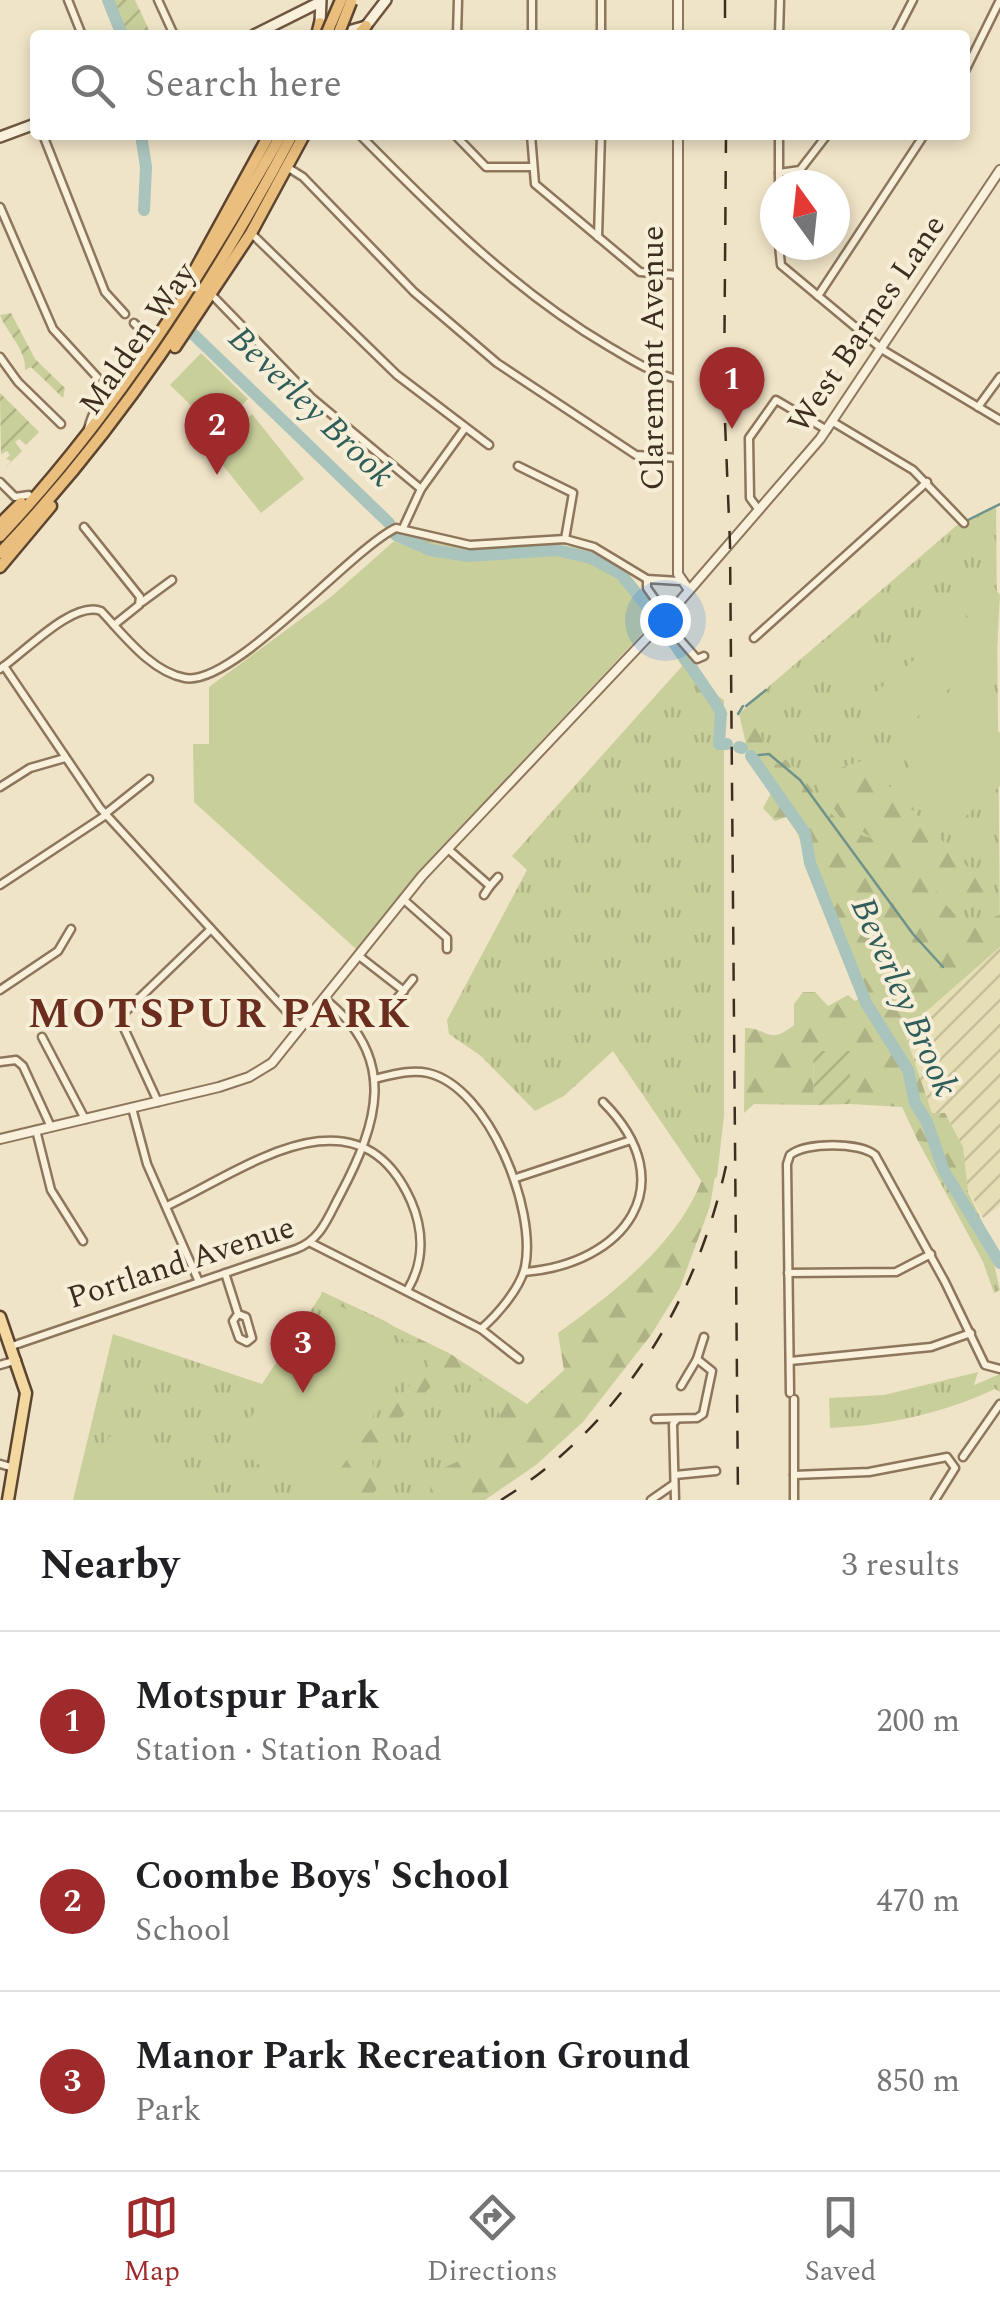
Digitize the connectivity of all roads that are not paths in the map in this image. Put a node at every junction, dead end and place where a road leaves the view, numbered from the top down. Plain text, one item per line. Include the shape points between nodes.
1 (68, 0) edge
2 (158, 0) edge
3 (348, 0) edge
4 (458, 0) edge
5 (532, 0) edge
6 (601, 0) edge
7 (678, 0) edge
8 (780, 0) edge
9 (912, 0) edge
10 (1000, 0) edge
11 (320, 1) edge
12 (386, 1) edge
13 (302, 14) junction
14 (318, 26) edge
15 (80, 30) edge
16 (172, 30) edge
17 (265, 30) edge
18 (329, 30) edge
19 (339, 30) edge
20 (363, 30) edge
21 (458, 30) edge
22 (532, 30) edge
23 (601, 30) edge
24 (678, 30) edge
25 (780, 30) edge
26 (897, 30) edge
27 (970, 61) edge
28 (30, 126) edge
29 (0, 136) edge
30 (44, 140) edge
31 (266, 140) edge
32 (278, 140) edge
33 (289, 140) edge
34 (301, 140) edge
35 (365, 140) edge
36 (460, 140) edge
37 (532, 140) edge
38 (601, 140) edge
39 (678, 140) edge
40 (779, 140) edge
41 (823, 140) edge
42 (921, 140) edge
43 (531, 167) junction
44 (287, 168) junction
45 (780, 170) edge
46 (800, 170) edge
47 (1000, 170) edge
48 (250, 203) junction
49 (0, 206) edge
50 (251, 233) junction
51 (598, 237) junction
52 (781, 260) edge
53 (678, 276) junction
54 (212, 295) junction
55 (818, 296) junction
56 (125, 314) dead end
57 (134, 323) dead end
58 (163, 329) junction
59 (146, 335) junction
60 (883, 350) junction
61 (0, 357) edge
62 (150, 373) junction
63 (98, 377) dead end
64 (1000, 377) edge
65 (678, 379) junction
66 (978, 407) junction
67 (1000, 420) edge
68 (61, 424) dead end
69 (830, 426) junction
70 (465, 428) junction
71 (88, 430) junction
72 (490, 445) dead end
73 (678, 458) junction
74 (62, 464) junction
75 (518, 466) dead end
76 (73, 472) junction
77 (0, 482) edge
78 (927, 482) junction
79 (421, 489) junction
80 (29, 494) junction
81 (760, 511) junction
82 (964, 523) dead end
83 (0, 524) edge
84 (84, 527) dead end
85 (398, 529) junction
86 (0, 536) edge
87 (566, 540) junction
88 (0, 553) edge
89 (0, 567) edge
90 (647, 579) junction
91 (172, 580) dead end
92 (680, 582) junction
93 (689, 590) junction
94 (140, 602) junction
95 (664, 620) junction
96 (114, 625) junction
97 (754, 638) dead end
98 (704, 656) dead end
99 (2, 668) edge
100 (65, 758) junction
101 (149, 779) dead end
102 (0, 787) edge
103 (106, 815) junction
104 (448, 849) junction
105 (498, 877) dead end
106 (0, 884) edge
107 (490, 886) junction
108 (484, 895) dead end
109 (403, 900) junction
110 (71, 930) dead end
111 (211, 930) junction
112 (447, 949) dead end
113 (359, 956) junction
114 (412, 978) dead end
115 (0, 990) edge
116 (404, 991) junction
117 (324, 999) junction
118 (394, 1002) dead end
119 (302, 1028) junction
120 (42, 1037) dead end
121 (0, 1062) edge
122 (374, 1079) junction
123 (158, 1102) junction
124 (602, 1102) dead end
125 (132, 1108) junction
126 (85, 1119) junction
127 (50, 1127) junction
128 (36, 1130) junction
129 (0, 1138) edge
130 (631, 1140) junction
131 (364, 1150) junction
132 (516, 1178) junction
133 (166, 1206) junction
134 (82, 1241) dead end
135 (310, 1243) junction
136 (930, 1254) junction
137 (524, 1272) junction
138 (225, 1273) junction
139 (788, 1273) junction
140 (199, 1282) junction
141 (408, 1290) junction
142 (238, 1314) dead end
143 (0, 1317) edge
144 (481, 1330) junction
145 (971, 1334) junction
146 (704, 1338) dead end
147 (12, 1346) junction
148 (518, 1359) dead end
149 (17, 1360) junction
150 (697, 1360) junction
151 (790, 1360) junction
152 (0, 1364) edge
153 (1000, 1369) edge
154 (681, 1386) dead end
155 (1000, 1404) edge
156 (655, 1419) dead end
157 (677, 1419) junction
158 (963, 1457) dead end
159 (0, 1464) edge
160 (15, 1469) junction
161 (716, 1470) dead end
162 (794, 1475) junction
163 (674, 1479) junction
164 (8, 1500) edge
165 (651, 1500) edge
166 (675, 1500) edge
167 (794, 1500) edge
168 (935, 1500) edge

1 - 15 street
2 - 16 street
3 - 18 highway, bridge
3 - 19 highway, bridge
4 - 21 street
5 - 22 street
6 - 23 street
7 - 24 street
8 - 25 street
9 - 26 street
10 - 27 street
11 - 13 main road
11 - 14 main road
12 - 20 main road
13 - 14 main road
13 - 17 main road
28 - 29 main road
30 - 56 street via 104,288
31 - 58 highway
32 - 48 highway, Malden Way
33 - 48 highway, Malden Way
34 - 44 highway
35 - 65 street via 524,290 626,357
36 - 43 street via 486,167
37 - 43 street
38 - 51 street
39 - 53 street, Claremont Avenue
40 - 45 street
41 - 46 street
42 - 55 street
43 - 51 street via 532,182
44 - 50 highway
44 - 73 street via 440,316 508,371 636,454
47 - 60 street, West Barnes Lane
48 - 58 highway, Malden Way
48 - 62 highway, Malden Way
49 - 63 street via 53,329
50 - 54 highway
50 - 70 street via 388,367
51 - 53 street via 644,274
52 - 55 street
53 - 65 street, Claremont Avenue
54 - 62 highway
54 - 79 street via 312,398
55 - 60 street
57 - 59 street
58 - 59 street, Malden Way
58 - 71 highway, Malden Way
59 - 71 street, Malden Way via 96,402
60 - 66 street
60 - 69 street, West Barnes Lane
61 - 68 street
62 - 76 highway, Malden Way
64 - 66 street
65 - 73 street, Claremont Avenue
66 - 67 street
69 - 78 street via 887,452
69 - 81 street, West Barnes Lane
69 - 81 street via 776,400 749,438 750,498
70 - 72 street
70 - 79 street
71 - 74 highway, Malden Way
73 - 92 street, Claremont Avenue
74 - 80 highway
74 - 86 highway, Malden Way
75 - 87 street via 573,493
76 - 88 highway, Malden Way
76 - 89 highway
77 - 80 street via 15,497
78 - 82 street
78 - 97 street
79 - 85 street
80 - 83 highway
81 - 93 street, West Barnes Lane
84 - 94 street
85 - 87 street via 470,545
85 - 96 street via 202,677 168,671
87 - 90 street via 594,547
90 - 92 street
90 - 95 street
91 - 94 street
92 - 93 street
93 - 95 street, West Barnes Lane
94 - 96 street
95 - 98 street via 697,659
95 - 104 street
96 - 99 street via 95,609 80,609
99 - 100 street
100 - 102 street via 30,768
100 - 103 street
101 - 103 street
103 - 106 street
103 - 111 street
104 - 107 street
104 - 109 street
105 - 107 street
107 - 108 street
109 - 112 street via 447,938
109 - 113 street
110 - 115 street via 58,952
111 - 119 street
111 - 123 street via 123,1014
113 - 116 street
113 - 117 street
114 - 116 street
116 - 118 street
117 - 119 street
117 - 122 street via 358,1033
119 - 123 street via 257,1074
120 - 126 street
121 - 127 street via 24,1066
122 - 131 street
122 - 132 street via 412,1072 440,1078 488,1126
123 - 125 street
124 - 130 street
125 - 126 street
125 - 133 street
126 - 127 street
127 - 128 street
128 - 129 street
128 - 134 street via 51,1190
130 - 132 street
130 - 137 street via 644,1190 630,1220 586,1256
131 - 133 street via 325,1140 293,1143
131 - 135 street
131 - 141 street via 401,1183 414,1209 420,1260
132 - 137 street
133 - 140 street
135 - 138 street, Portland Avenue
135 - 141 street, Portland Avenue
136 - 139 street via 896,1272
136 - 139 street via 872,1152 802,1148 787,1164
136 - 145 street
137 - 144 street
138 - 140 street, Portland Avenue
138 - 142 street
139 - 151 street
140 - 147 street, Portland Avenue
141 - 144 street, Portland Avenue
143 - 147 main road
144 - 148 street, Portland Avenue
145 - 151 street via 931,1348
145 - 153 street via 988,1369
146 - 150 street
147 - 149 main road
149 - 152 street
149 - 160 main road via 26,1402
150 - 154 street
150 - 157 street via 712,1371 704,1412
151 - 162 street
155 - 158 street
156 - 157 street
157 - 163 street
159 - 160 street
160 - 164 main road
161 - 163 street
162 - 167 street
162 - 168 street via 870,1472 944,1457 955,1464
163 - 165 street
163 - 166 street

